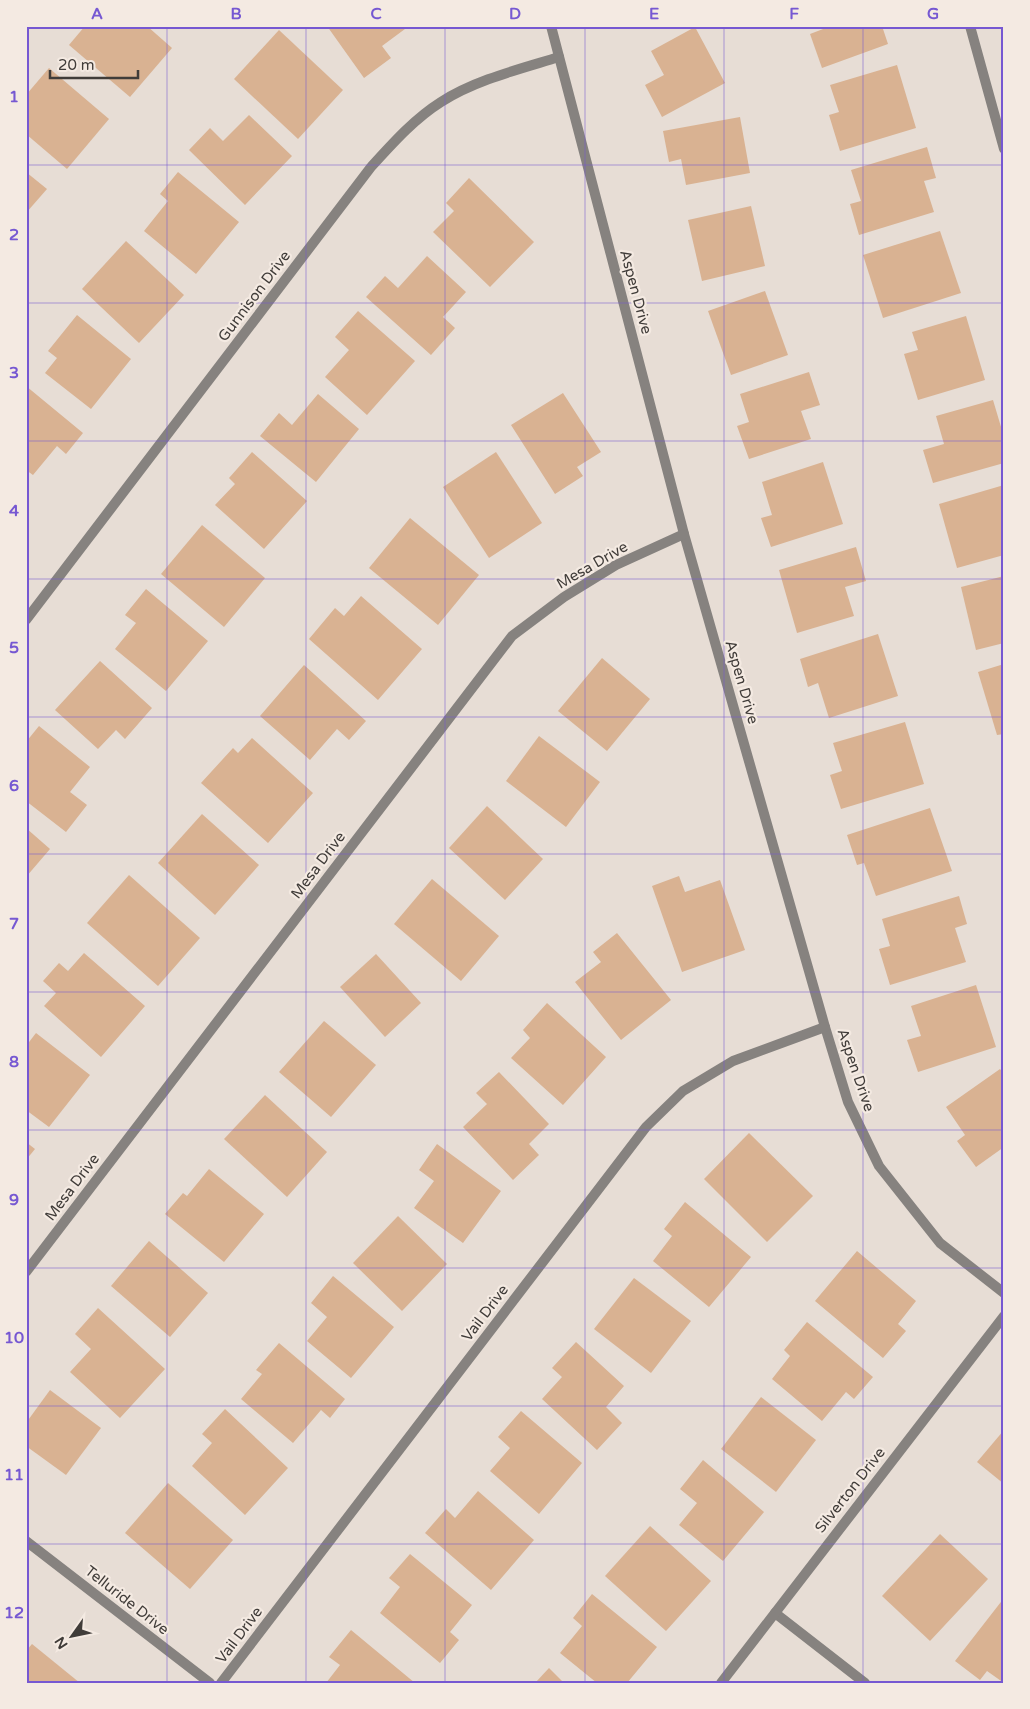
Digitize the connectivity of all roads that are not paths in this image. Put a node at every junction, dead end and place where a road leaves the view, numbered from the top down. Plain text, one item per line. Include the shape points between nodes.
1 (551, 26) edge
2 (970, 26) edge
3 (559, 57) junction
4 (1004, 149) edge
5 (684, 534) junction
6 (26, 620) edge
7 (825, 1027) junction
8 (26, 1272) edge
9 (1004, 1293) edge
10 (1004, 1316) edge
11 (26, 1541) edge
12 (775, 1613) junction
13 (210, 1683) edge
14 (221, 1683) edge
15 (721, 1683) edge
16 (865, 1683) edge

1 - 3 street, Aspen Drive
2 - 4 street
3 - 5 street, Aspen Drive
3 - 6 street, Gunnison Drive via 487,79 441,102 403,132 371,167
5 - 7 street, Aspen Drive
5 - 8 street, Mesa Drive via 616,565 564,597 512,636
7 - 9 street, Aspen Drive via 848,1102 879,1166 940,1243
7 - 14 street, Vail Drive via 733,1061 682,1090 646,1127
10 - 12 street, Silverton Drive
11 - 13 street, Telluride Drive
12 - 15 street, Silverton Drive
12 - 16 street

